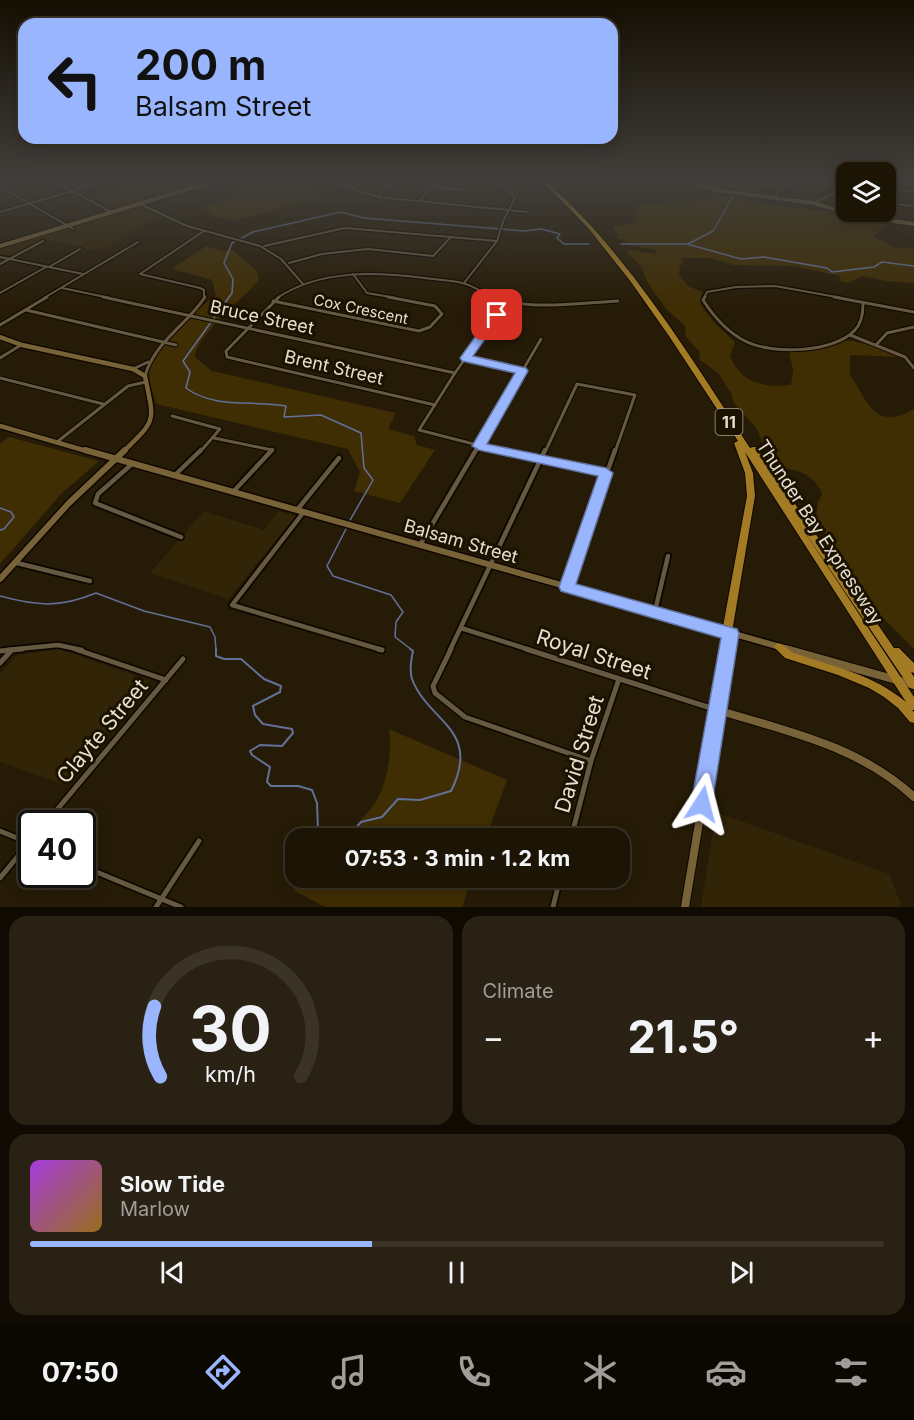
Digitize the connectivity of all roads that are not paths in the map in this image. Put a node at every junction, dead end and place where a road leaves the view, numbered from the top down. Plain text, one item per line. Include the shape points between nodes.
1 (60, 222) edge
2 (78, 222) edge
3 (178, 222) edge
4 (503, 222) edge
5 (585, 222) edge
6 (589, 222) edge
7 (66, 226) junction
8 (73, 229) dead end
9 (204, 231) junction
10 (451, 237) junction
11 (43, 241) dead end
12 (497, 241) junction
13 (138, 242) dead end
14 (0, 246) edge
15 (264, 246) junction
16 (80, 249) dead end
17 (0, 257) edge
18 (9, 259) junction
19 (289, 263) junction
20 (0, 264) edge
21 (48, 267) junction
22 (353, 274) junction
23 (84, 275) junction
24 (464, 283) junction
25 (303, 284) junction
26 (62, 288) junction
27 (0, 293) edge
28 (273, 301) junction
29 (618, 301) dead end
30 (505, 302) junction
31 (863, 304) junction
32 (25, 310) junction
33 (914, 312) edge
34 (190, 315) junction
35 (0, 325) edge
36 (914, 327) edge
37 (249, 328) junction
38 (850, 335) junction
39 (0, 337) edge
40 (541, 339) dead end
41 (163, 341) junction
42 (22, 345) junction
43 (176, 345) dead end
44 (876, 345) junction
45 (226, 356) joint
46 (0, 358) edge
47 (466, 358) junction
48 (148, 362) junction
49 (914, 368) edge
50 (132, 369) junction
51 (522, 371) junction
52 (455, 374) junction
53 (0, 378) edge
54 (146, 379) junction
55 (104, 404) junction
56 (435, 405) junction
57 (172, 416) dead end
58 (726, 417) junction
59 (152, 422) joint
60 (0, 426) edge
61 (214, 438) junction
62 (57, 442) junction
63 (479, 446) junction
64 (114, 458) junction
65 (339, 458) dead end
66 (541, 460) junction
67 (133, 464) junction
68 (606, 473) junction
69 (175, 475) junction
70 (232, 492) junction
71 (300, 511) junction
72 (181, 537) dead end
73 (420, 545) junction
74 (668, 556) dead end
75 (17, 562) junction
76 (490, 564) junction
77 (2, 577) edge
78 (90, 581) dead end
79 (567, 587) junction
80 (857, 602) junction
81 (655, 611) junction
82 (461, 628) junction
83 (729, 633) junction
84 (779, 647) junction
85 (382, 650) dead end
86 (0, 651) edge
87 (12, 651) junction
88 (183, 659) dead end
89 (0, 663) edge
90 (914, 669) edge
91 (619, 679) junction
92 (166, 680) junction
93 (897, 681) junction
94 (914, 685) edge
95 (914, 706) edge
96 (717, 711) junction
97 (914, 719) edge
98 (591, 761) junction
99 (914, 797) edge
100 (57, 810) edge
101 (574, 828) edge
102 (0, 831) edge
103 (18, 838) edge
104 (199, 841) dead end
105 (18, 856) edge
106 (96, 872) edge
107 (0, 878) edge
108 (557, 888) edge
109 (161, 899) junction
110 (156, 907) edge
111 (181, 907) edge
112 (552, 907) edge
113 (685, 907) edge

1 - 7 street
2 - 7 main road
3 - 9 street
4 - 12 street
5 - 58 highway, Thunder Bay Expressway / 11 via 624,268
6 - 80 highway, Thunder Bay Expressway / 11 via 629,268
7 - 8 street
7 - 14 main road
9 - 15 street
9 - 34 street via 140,274 204,290 203,300
10 - 12 street
10 - 15 street via 345,228
10 - 19 street via 433,256 368,249
11 - 18 street
12 - 24 street
13 - 23 street
15 - 19 street
16 - 21 street
17 - 18 street
18 - 20 street
18 - 21 street
19 - 25 street
21 - 23 street
21 - 27 street
22 - 24 street via 382,273
22 - 25 street
22 - 28 street, Cox Crescent via 367,293 435,306 442,314 430,327 418,331
23 - 26 street
24 - 30 street
25 - 28 street
26 - 32 street
26 - 34 street, Bruce Street
28 - 37 street
29 - 30 street
30 - 47 street
31 - 33 street
31 - 38 street via 862,320
31 - 38 street via 775,286 707,292 703,300 712,315 754,346 796,350 830,344
32 - 35 street
32 - 41 street
34 - 37 street, Bruce Street
34 - 41 street
36 - 44 street via 887,333
37 - 45 street via 226,351
37 - 52 street, Bruce Street
38 - 44 street
39 - 42 main road
40 - 51 street
41 - 43 street
41 - 48 street
42 - 46 street
42 - 50 main road
44 - 49 street via 905,357
45 - 56 street, Brent Street
47 - 51 street
47 - 52 street
48 - 50 street
48 - 54 street
50 - 54 main road
51 - 63 street
52 - 56 street
53 - 55 street
54 - 55 street via 128,386
54 - 59 street
55 - 62 street
56 - 63 street via 420,426 421,432
57 - 61 street via 220,429
58 - 83 highway via 747,464 751,491
58 - 93 highway, Thunder Bay Expressway / 11
59 - 64 main road
60 - 62 main road, Balsam Street
61 - 69 street
61 - 70 street via 272,450
62 - 64 main road, Balsam Street
63 - 66 street
63 - 73 street
64 - 67 main road, Balsam Street
64 - 75 main road
65 - 71 street
66 - 68 street
66 - 68 street via 578,384 635,395
66 - 76 street
67 - 69 main road, Balsam Street
67 - 72 street via 98,494 95,503
68 - 79 street
69 - 70 main road, Balsam Street
70 - 71 main road, Balsam Street
71 - 73 main road, Balsam Street
71 - 85 street via 232,604
73 - 76 main road, Balsam Street
74 - 81 street
75 - 77 main road
75 - 78 street
76 - 79 main road, Balsam Street
76 - 82 street
79 - 81 main road, Balsam Street
80 - 90 highway
80 - 94 highway, Thunder Bay Expressway / 11
81 - 83 main road, Balsam Street
82 - 91 street, Royal Street
82 - 98 street via 433,690 465,717
83 - 84 street, Balsam Street
83 - 96 main road
84 - 93 main road, Balsam Street
84 - 97 highway via 788,655 886,690
86 - 87 street
87 - 89 street
87 - 92 street via 58,645 90,651
88 - 92 street, Clayte Street
91 - 96 street, Royal Street
91 - 98 street, David Street
92 - 100 street, Clayte Street
93 - 94 main road, Balsam Street
93 - 95 highway, Thunder Bay Expressway / 11
96 - 99 main road via 861,758 888,774
96 - 113 street
98 - 101 street, David Street
102 - 103 street
104 - 109 street
105 - 107 street
106 - 109 street
108 - 112 street
109 - 110 street
109 - 111 street

